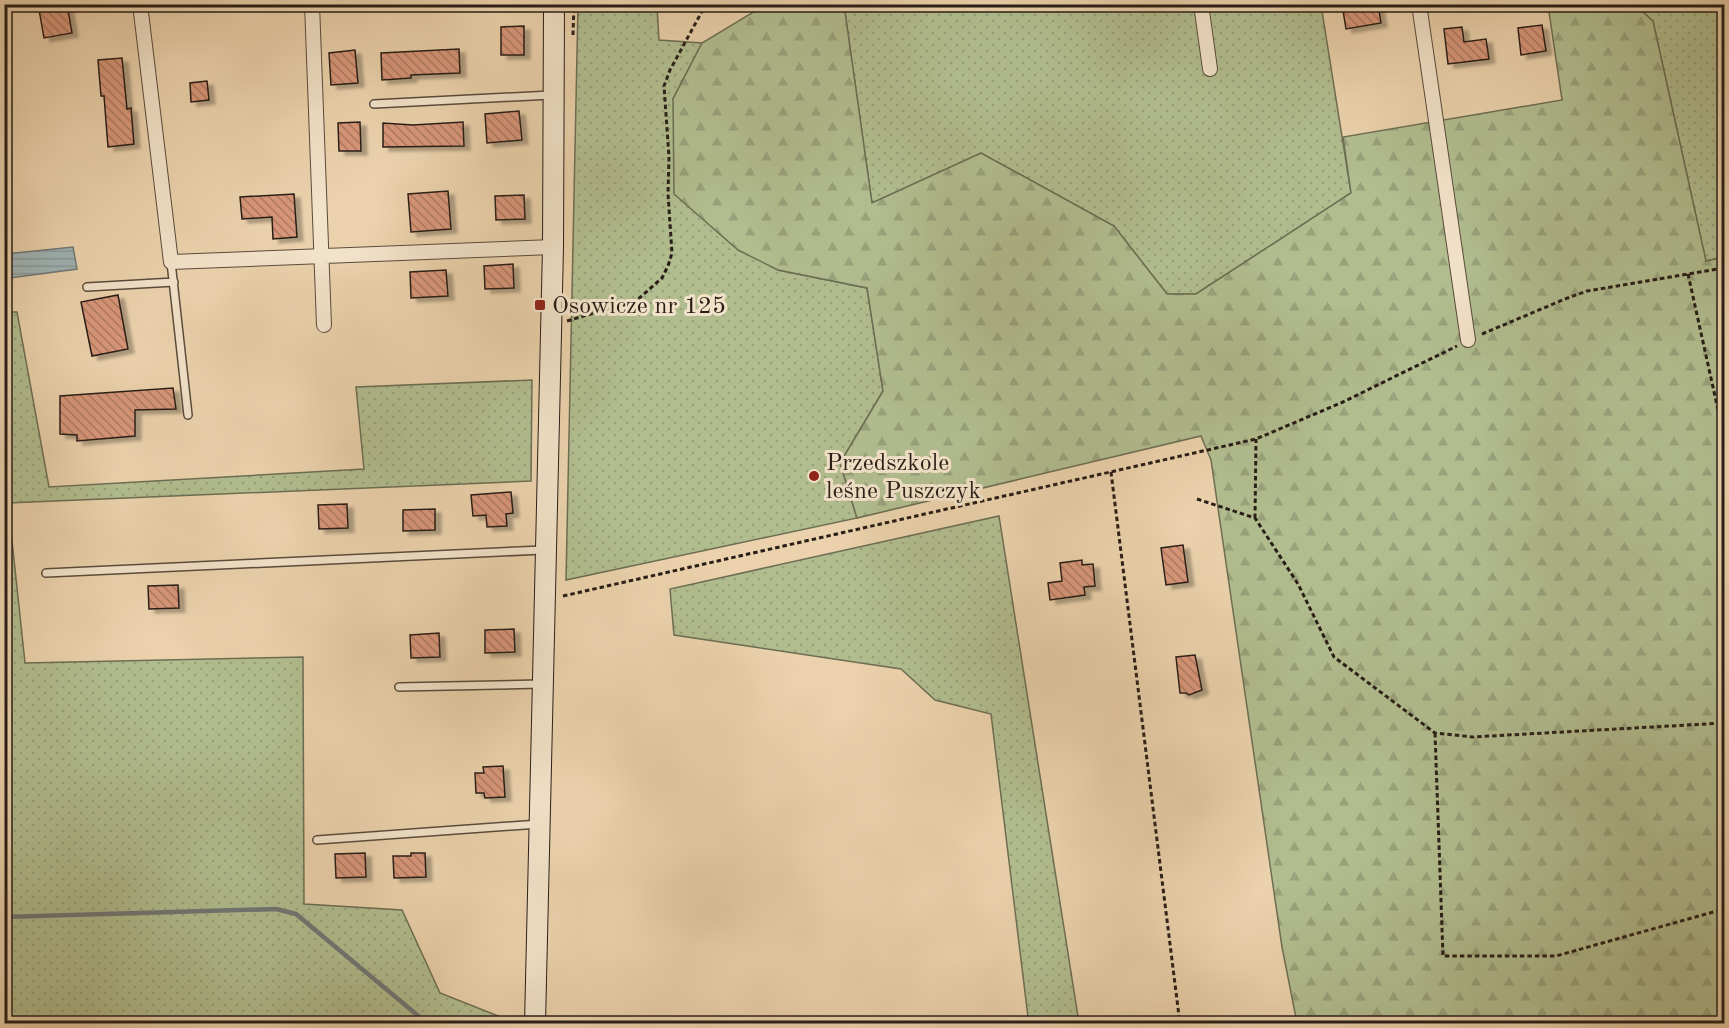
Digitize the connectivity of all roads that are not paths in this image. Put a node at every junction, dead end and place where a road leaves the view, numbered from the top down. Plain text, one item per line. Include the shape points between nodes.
1 (140, 4) edge
2 (312, 4) edge
3 (554, 4) edge
4 (1201, 4) edge
5 (1419, 4) edge
6 (1210, 69) dead end
7 (553, 95) junction
8 (374, 104) dead end
9 (553, 247) junction
10 (322, 256) junction
11 (171, 262) junction
12 (174, 282) junction
13 (87, 287) dead end
14 (324, 325) dead end
15 (1468, 340) road end
16 (188, 415) dead end
17 (545, 550) junction
18 (46, 573) dead end
19 (542, 684) junction
20 (399, 687) dead end
21 (540, 824) junction
22 (317, 840) dead end
23 (535, 1023) edge

1 - 11 street
2 - 10 street
3 - 7 street
4 - 6 street
5 - 15 street
7 - 8 lane
7 - 9 street
9 - 10 street
9 - 17 street
10 - 11 street
10 - 14 street
11 - 12 lane
12 - 13 lane
12 - 16 lane
17 - 18 lane
17 - 19 street
19 - 20 lane
19 - 21 street
21 - 22 lane
21 - 23 street

